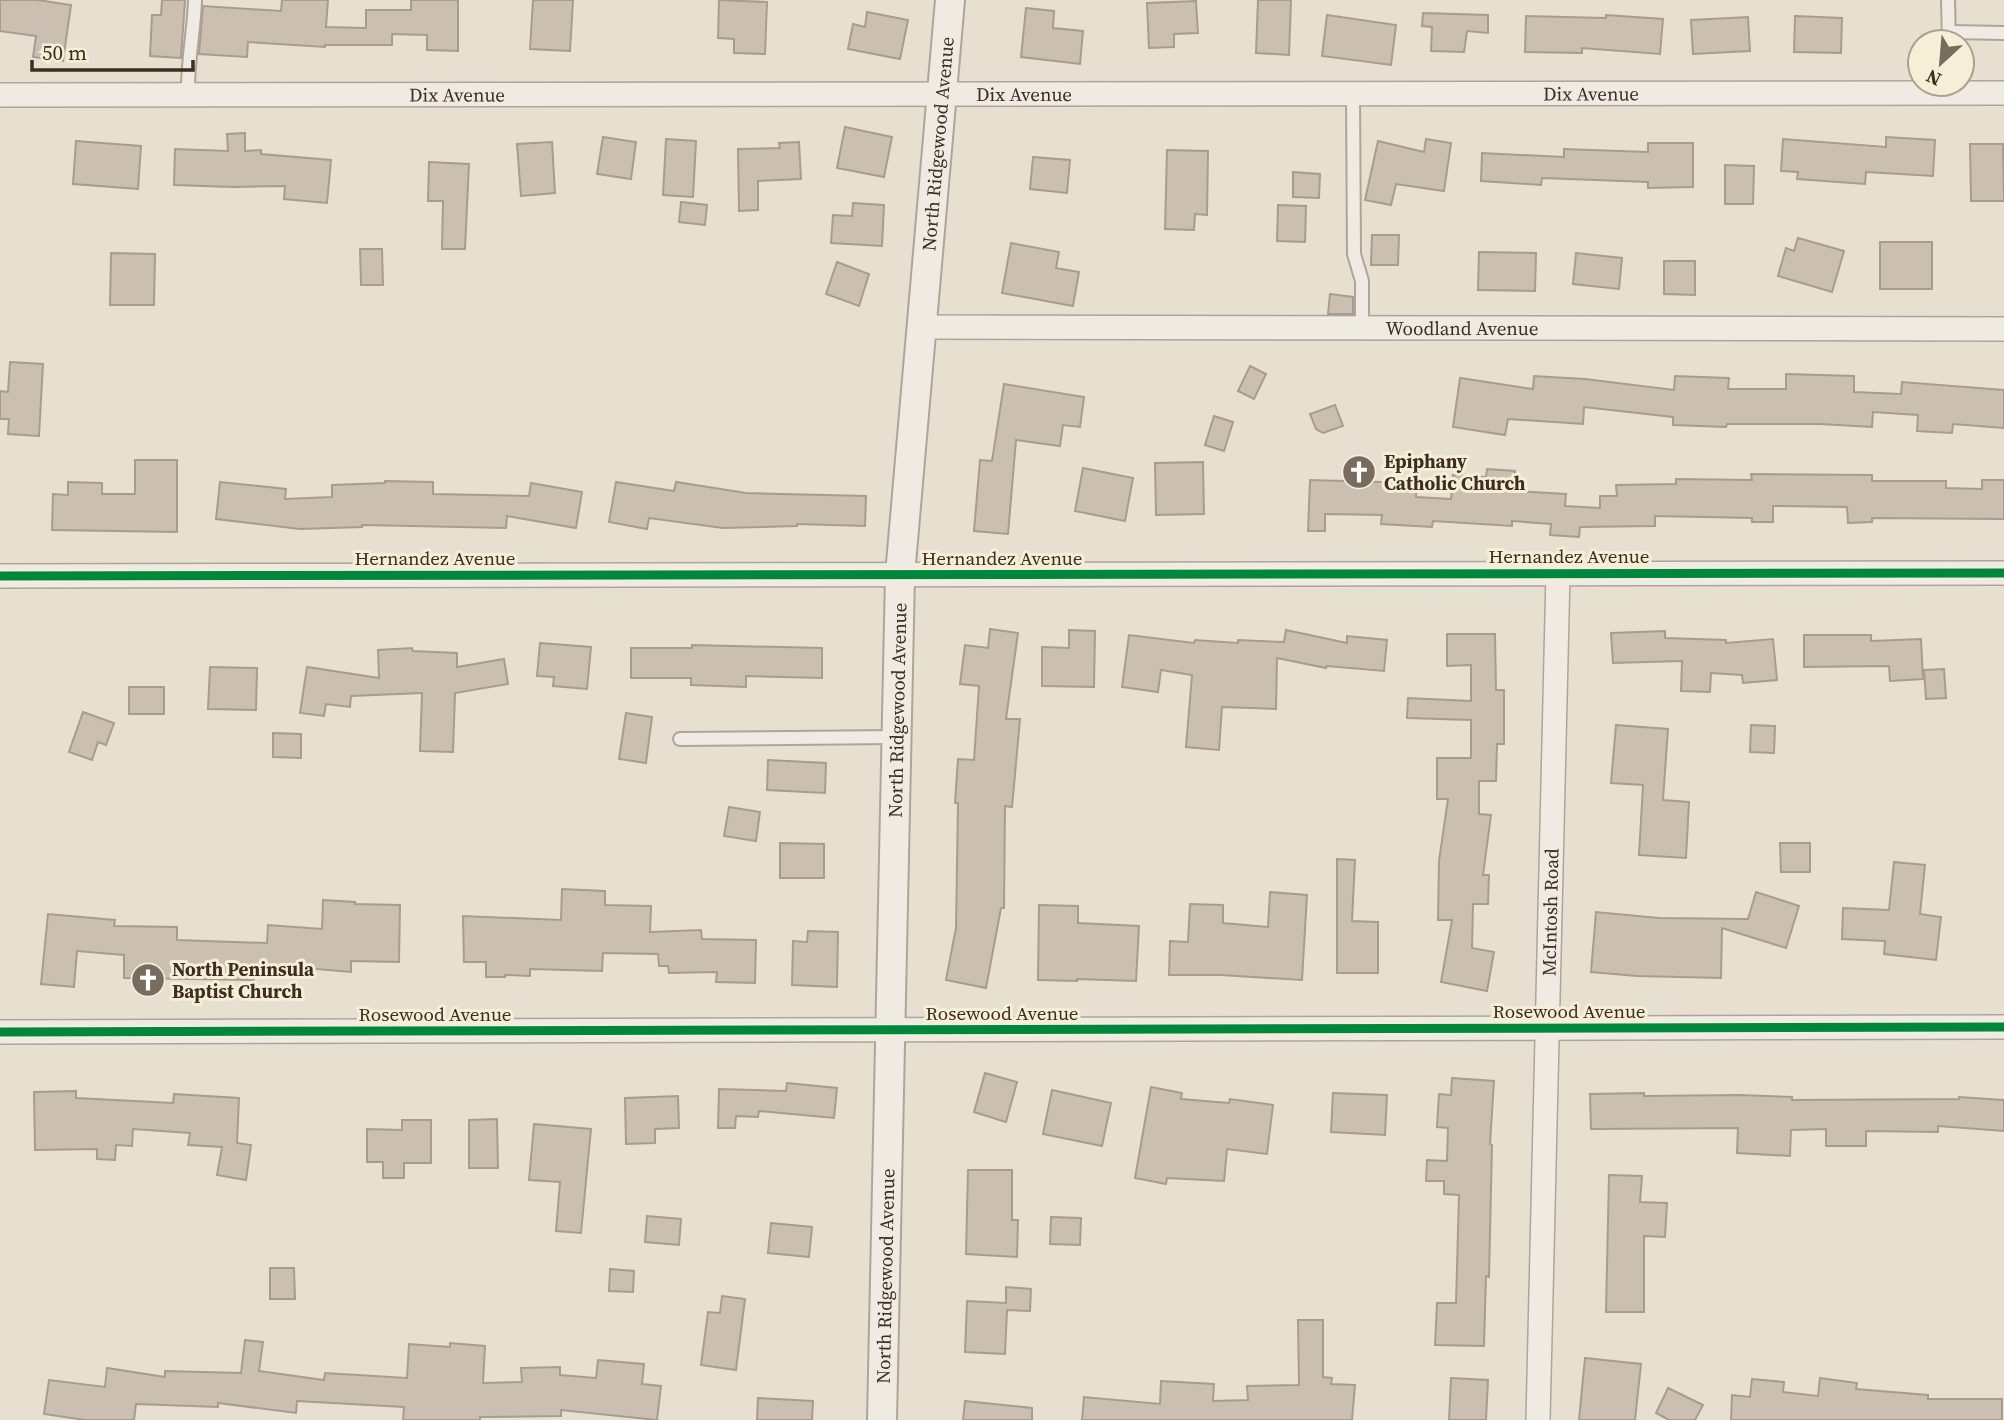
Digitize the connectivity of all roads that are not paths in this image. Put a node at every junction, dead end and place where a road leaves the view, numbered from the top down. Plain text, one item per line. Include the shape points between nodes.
1 (195, 0) edge
2 (950, 0) edge
3 (1948, 0) edge
4 (1949, 28) edge
5 (2004, 33) edge
6 (1976, 35) edge
7 (1906, 89) edge
8 (1976, 91) edge
9 (2004, 93) edge
10 (942, 94) junction
11 (1353, 94) junction
12 (0, 95) edge
13 (188, 95) junction
14 (921, 327) junction
15 (1362, 327) junction
16 (2004, 329) edge
17 (1558, 573) junction
18 (2004, 573) edge
19 (900, 575) junction
20 (0, 576) edge
21 (896, 737) junction
22 (680, 739) dead end
23 (2004, 1027) edge
24 (1548, 1029) junction
25 (890, 1031) junction
26 (0, 1032) edge
27 (882, 1420) edge
28 (1538, 1420) edge

1 - 13 lane
2 - 10 street, North Ridgewood Avenue
3 - 4 lane
5 - 6 lane
7 - 11 street, Dix Avenue
8 - 9 street, Dix Avenue
10 - 11 street, Dix Avenue
10 - 13 street, Dix Avenue
10 - 14 street, North Ridgewood Avenue
11 - 15 lane via 1354,254 1362,281
12 - 13 street, Dix Avenue
14 - 15 street, Woodland Avenue
14 - 19 street, North Ridgewood Avenue
15 - 16 street, Woodland Avenue
17 - 18 street, Hernandez Avenue
17 - 19 street, Hernandez Avenue
17 - 24 street, McIntosh Road
19 - 20 street, Hernandez Avenue
19 - 21 street, North Ridgewood Avenue
21 - 22 lane
21 - 25 street, North Ridgewood Avenue
23 - 24 street, Rosewood Avenue
24 - 25 street, Rosewood Avenue
24 - 28 street, McIntosh Road
25 - 26 street, Rosewood Avenue
25 - 27 street, North Ridgewood Avenue

